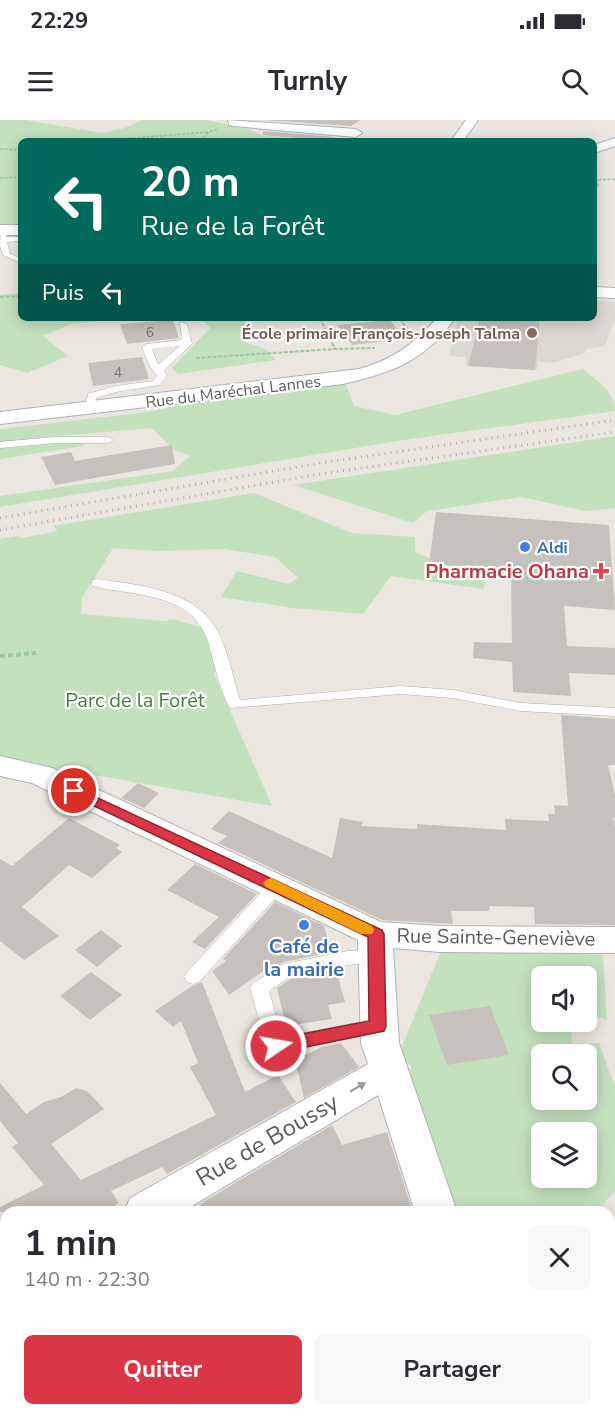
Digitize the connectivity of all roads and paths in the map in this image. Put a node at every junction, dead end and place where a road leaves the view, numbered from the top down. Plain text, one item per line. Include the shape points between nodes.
1 (472, 120) edge
2 (233, 123) joint
3 (209, 132) junction
4 (356, 133) edge
5 (135, 138) edge
6 (203, 138) edge
7 (460, 138) edge
8 (615, 142) edge
9 (597, 148) edge
10 (0, 149) edge
11 (18, 150) edge
12 (18, 177) edge
13 (0, 178) edge
14 (615, 179) edge
15 (597, 180) edge
16 (18, 230) edge
17 (2, 233) edge
18 (18, 238) edge
19 (18, 260) edge
20 (597, 292) edge
21 (615, 292) edge
22 (18, 296) edge
23 (0, 297) edge
24 (322, 321) edge
25 (444, 321) edge
26 (183, 324) dead end
27 (187, 342) junction
28 (336, 350) junction
29 (172, 358) junction
30 (405, 359) junction
31 (159, 369) junction
32 (89, 408) junction
33 (0, 418) edge
34 (108, 440) dead end
35 (0, 445) edge
36 (97, 584) dead end
37 (36, 653) dead end
38 (0, 656) edge
39 (615, 712) edge
40 (0, 766) edge
41 (277, 886) junction
42 (615, 940) edge
43 (375, 945) junction
44 (193, 977) dead end
45 (378, 1026) junction
46 (390, 1072) junction
47 (155, 1206) edge
48 (434, 1206) edge

1 - 7 street
2 - 3 path
2 - 4 street
3 - 5 path
3 - 6 path
8 - 9 street
10 - 11 path
12 - 13 path
14 - 15 path
16 - 17 street
17 - 18 lane
17 - 19 lane via 7,255
20 - 21 street
22 - 23 path
24 - 28 path
25 - 30 street, Rue du Maréchal Lannes via 424,346
26 - 27 lane
27 - 29 lane
27 - 31 lane via 147,347
28 - 29 path
28 - 30 path via 380,348
29 - 31 lane
30 - 32 street, Rue du Maréchal Lannes via 343,378
31 - 32 lane via 162,376 156,383 91,396
32 - 33 street, Rue du Maréchal Lannes
34 - 35 lane
36 - 39 lane via 153,591 201,616 212,632 235,705 401,690 453,694 520,707
37 - 38 path
40 - 41 street via 41,776
41 - 43 street
41 - 44 lane
42 - 43 street, Rue Sainte-Geneviève via 440,939
43 - 45 street
43 - 45 lane via 348,958 284,971 259,988 276,1046
45 - 46 street
47 -> 46 street, Rue de Boussy
46 - 48 street

